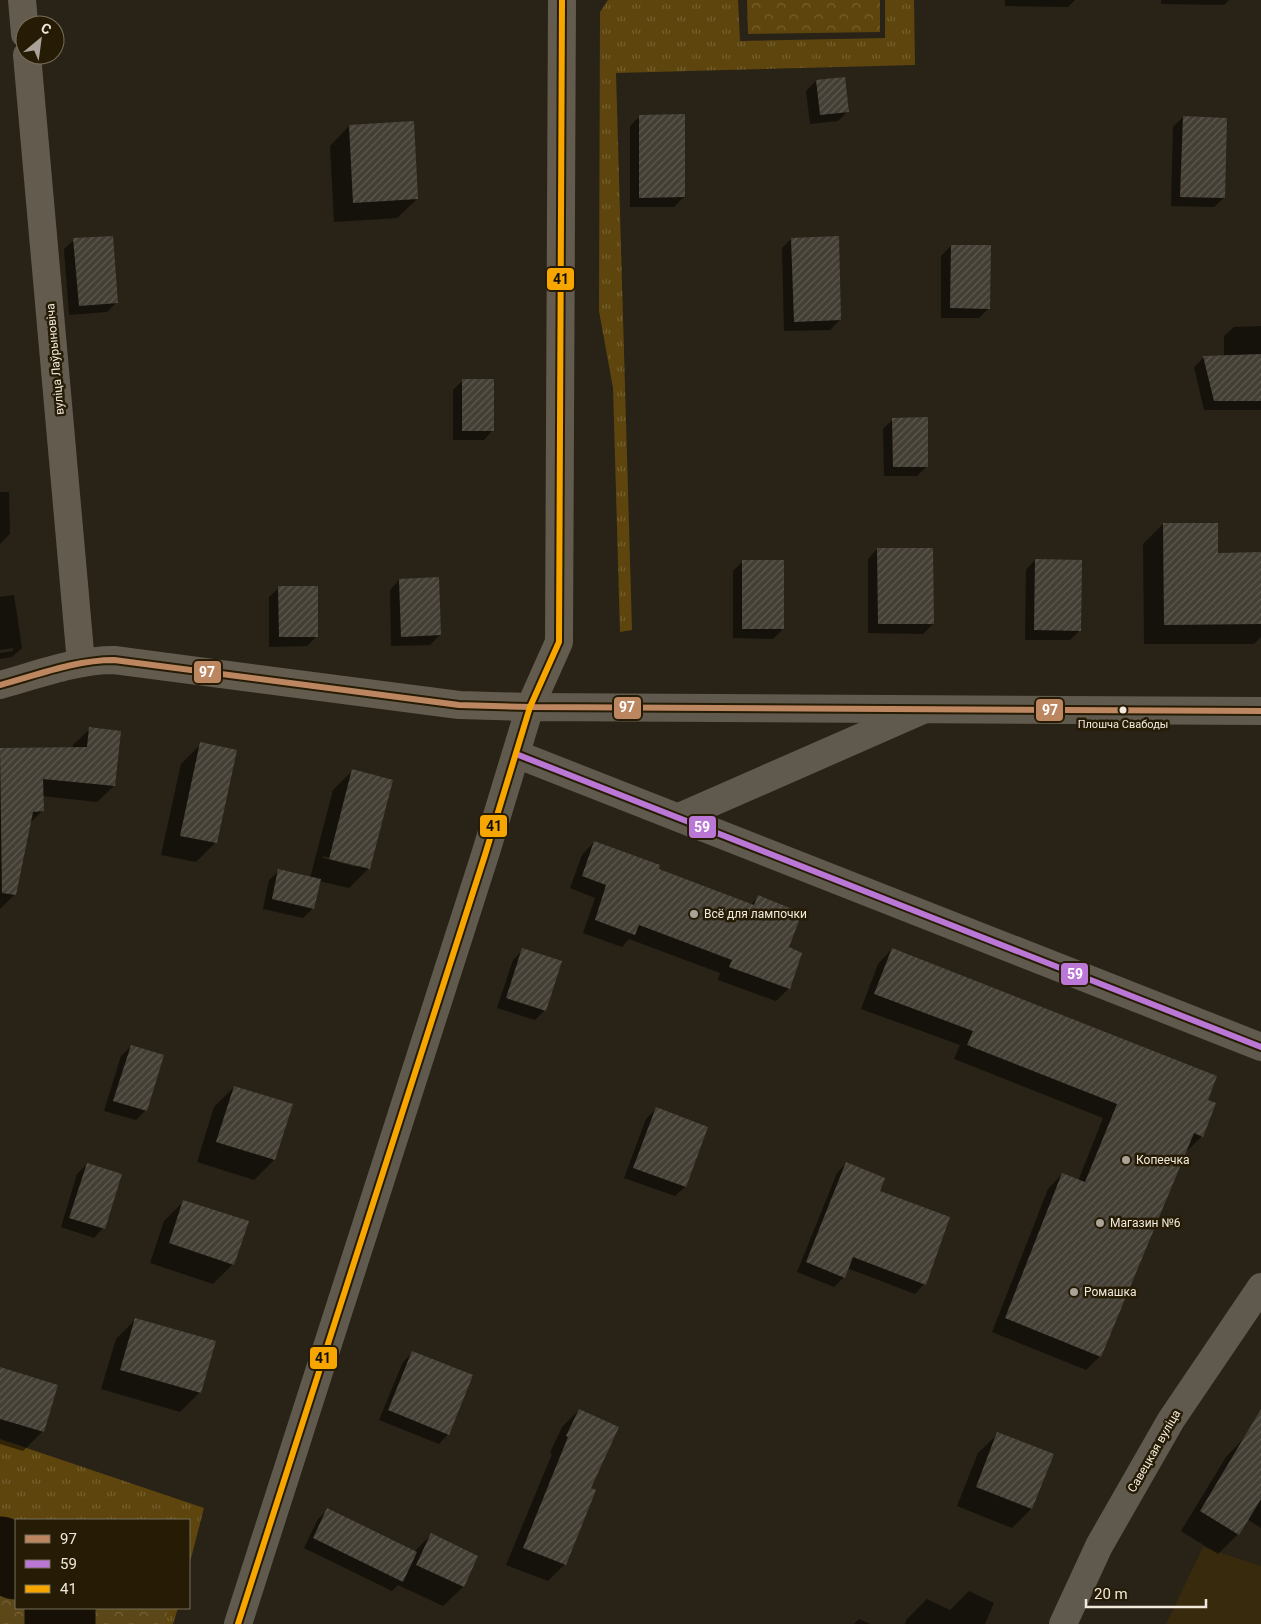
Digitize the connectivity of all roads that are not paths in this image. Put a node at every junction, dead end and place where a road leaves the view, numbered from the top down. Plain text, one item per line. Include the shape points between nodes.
1 (22, 0) edge
2 (562, 0) edge
3 (23, 15) edge
4 (28, 65) edge
5 (81, 663) junction
6 (0, 685) edge
7 (530, 707) junction
8 (923, 710) junction
9 (1261, 711) edge
10 (516, 754) junction
11 (679, 817) junction
12 (1261, 1047) edge
13 (1261, 1287) edge
14 (238, 1624) edge
15 (1063, 1624) edge

1 - 3 main road
2 - 7 main road via 559,642
4 - 5 main road, вуліца Лаўрыновіча
5 - 6 main road
5 - 7 main road via 114,660 459,705
7 - 8 street
7 - 10 street
8 - 9 street
8 - 11 street
10 - 11 street
10 - 14 street
11 - 12 street
13 - 15 street, Савецкая вуліца via 1171,1420 1099,1546

